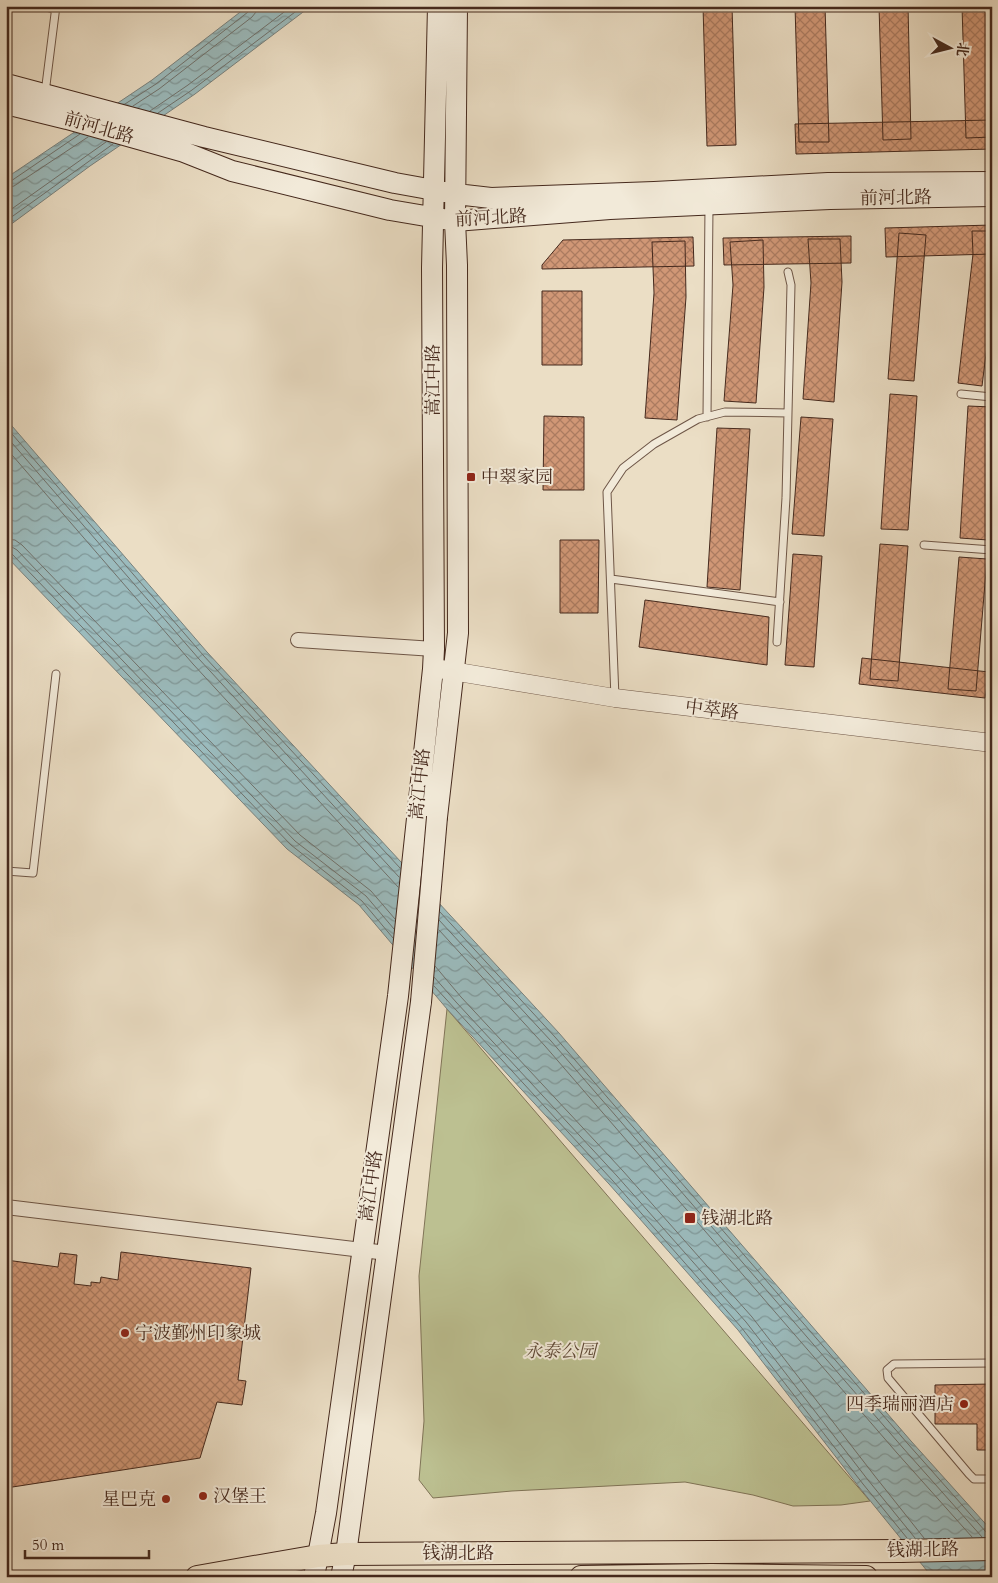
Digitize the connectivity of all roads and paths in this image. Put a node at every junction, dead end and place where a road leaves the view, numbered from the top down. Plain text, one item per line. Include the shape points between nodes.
1 (43, 6) edge
2 (438, 6) edge
3 (457, 6) edge
4 (56, 8) edge
5 (6, 84) edge
6 (6, 104) edge
7 (43, 104) junction
8 (992, 182) edge
9 (433, 190) junction
10 (456, 194) junction
11 (992, 196) edge
12 (710, 204) junction
13 (433, 218) junction
14 (455, 221) junction
15 (788, 272) dead end
16 (960, 394) dead end
17 (992, 398) edge
18 (788, 412) junction
19 (707, 416) junction
20 (924, 545) dead end
21 (992, 550) edge
22 (610, 579) junction
23 (780, 602) junction
24 (298, 640) dead end
25 (777, 642) dead end
26 (433, 659) junction
27 (454, 670) junction
28 (56, 674) dead end
29 (615, 698) junction
30 (992, 743) edge
31 (6, 871) edge
32 (6, 1207) edge
33 (362, 1250) junction
34 (387, 1253) junction
35 (992, 1363) edge
36 (992, 1478) edge
37 (992, 1549) edge
38 (346, 1554) junction
39 (316, 1566) edge
40 (196, 1577) edge
41 (341, 1577) edge
42 (581, 1577) edge
43 (866, 1577) edge

1 - 4 lane
2 - 9 main road, 嵩江中路
3 - 10 main road, 嵩江中路
4 - 7 lane
5 - 7 main road, 前河北路
6 - 7 main road, 前河北路
7 - 9 main road, 前河北路 via 82,104 204,137
7 - 13 main road, 前河北路 via 67,119 184,152 232,171
8 - 10 main road, 前河北路 via 828,183 491,198
9 - 10 main road, 前河北路
9 - 13 main road, 嵩江中路
10 - 14 main road, 嵩江中路
11 - 12 main road, 前河北路
12 - 14 main road, 前河北路
12 - 19 lane
13 - 14 main road, 前河北路
13 - 26 main road, 嵩江中路
14 - 27 main road, 嵩江中路 via 458,633
15 - 18 lane via 791,285
16 - 17 lane
18 - 19 lane via 725,412
18 - 23 lane
19 - 22 lane via 654,444 623,468 607,492
20 - 21 lane
22 - 23 lane
22 - 29 lane
23 - 25 lane
24 - 26 street
26 - 27 street, 中萃路
26 - 33 main road, 嵩江中路 via 398,996
27 - 29 street, 中萃路
27 - 34 main road, 嵩江中路, bridge via 421,1002
28 - 31 lane via 33,873
29 - 30 street, 中萃路
32 - 33 street
33 - 34 street
33 - 39 main road, 嵩江中路
34 - 38 main road, 嵩江中路
35 - 36 lane via 894,1364 887,1370 888,1378 969,1474 974,1479
37 - 38 main road, 钱湖北路, bridge
38 - 39 main road, 钱湖北路
38 - 41 main road, 嵩江中路
39 - 40 main road, 钱湖北路
42 - 43 main road, 钱湖北路 via 711,1574

